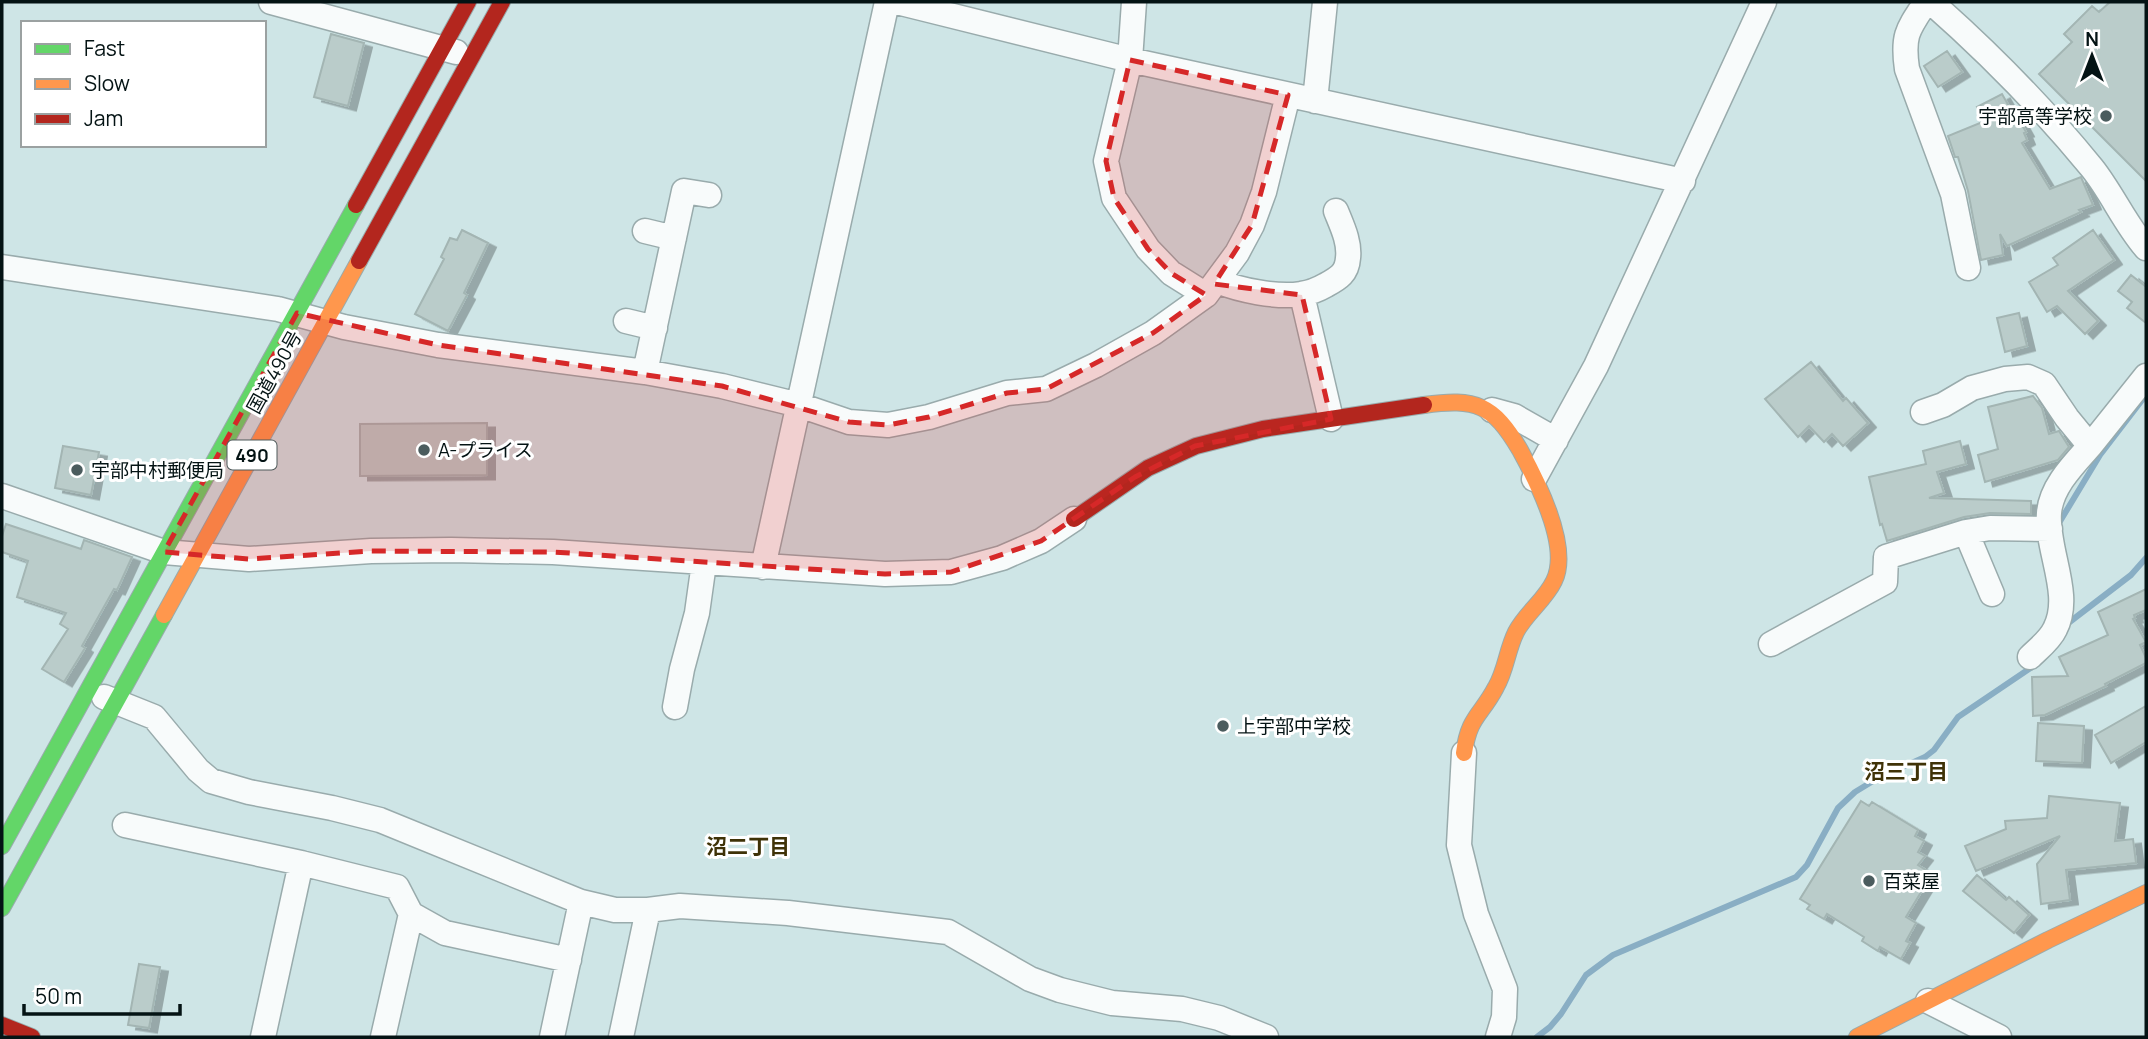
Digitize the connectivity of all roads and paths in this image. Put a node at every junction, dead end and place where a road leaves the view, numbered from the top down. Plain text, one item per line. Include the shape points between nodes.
1 (271, 2) edge
2 (468, 2) edge
3 (502, 2) edge
4 (887, 2) edge
5 (897, 2) edge
6 (1134, 2) edge
7 (1325, 2) edge
8 (1765, 2) edge
9 (1929, 2) edge
10 (337, 11) edge
11 (443, 48) junction
12 (472, 56) junction
13 (1130, 60) junction
14 (1288, 95) junction
15 (1315, 101) junction
16 (1683, 181) junction
17 (709, 195) dead end
18 (1336, 211) dead end
19 (645, 232) dead end
20 (674, 238) junction
21 (2146, 248) edge
22 (2, 267) edge
23 (1968, 268) dead end
24 (1211, 288) junction
25 (1302, 295) junction
26 (297, 313) junction
27 (626, 321) dead end
28 (326, 322) junction
29 (654, 328) junction
30 (645, 372) junction
31 (2146, 376) edge
32 (799, 405) junction
33 (1491, 410) junction
34 (1923, 412) dead end
35 (1331, 419) junction
36 (1556, 440) junction
37 (2090, 446) junction
38 (1534, 479) junction
39 (2, 496) edge
40 (1074, 519) joint
41 (2050, 529) junction
42 (1966, 532) junction
43 (164, 552) junction
44 (198, 555) junction
45 (704, 563) junction
46 (763, 567) junction
47 (1992, 594) dead end
48 (1771, 644) dead end
49 (2030, 657) dead end
50 (88, 691) junction
51 (117, 702) junction
52 (675, 707) dead end
53 (1464, 753) joint
54 (125, 825) dead end
55 (2, 845) edge
56 (301, 863) junction
57 (2146, 893) edge
58 (581, 902) junction
59 (2, 908) edge
60 (649, 910) junction
61 (411, 914) junction
62 (569, 960) junction
63 (1928, 1001) junction
64 (2, 1025) edge
65 (32, 1037) edge
66 (263, 1037) edge
67 (383, 1037) edge
68 (552, 1037) edge
69 (621, 1037) edge
70 (1266, 1037) edge
71 (1498, 1037) edge
72 (1857, 1037) edge
73 (1999, 1037) edge

1 - 10 street
2 - 11 main road, 国道490号 / 490
3 - 12 main road, 国道490号 / 490
4 - 32 street
5 - 13 street
6 - 13 street
7 - 15 street
8 - 16 street
9 - 21 street via 2016,82 2094,170
9 - 23 street via 1908,30 1903,48 1953,194
10 - 11 street
11 - 12 street
11 - 26 main road, 国道490号 / 490
12 - 28 main road, 国道490号 / 490
13 - 14 street
13 - 24 street via 1106,161 1114,198 1148,250 1171,273
14 - 15 street
14 - 24 street via 1252,225
15 - 16 street
16 - 36 street
17 - 20 street via 684,191
18 - 25 street via 1348,243 1346,269 1340,278
19 - 20 street
20 - 29 street
22 - 26 street
24 - 25 street
24 - 32 street via 1153,333 1046,389 1007,393 888,425 849,422
25 - 35 street
26 - 28 street
26 - 43 main road, 国道490号 / 490
27 - 29 street
28 - 30 street via 438,345
28 - 44 main road, 国道490号 / 490
29 - 30 street
30 - 32 street
31 - 37 street
32 - 46 street
33 - 35 main road via 1455,403
33 - 36 street via 1514,416
33 - 38 main road via 1513,436
34 - 37 street via 1972,388 2028,377 2043,384
35 - 40 main road via 1195,446 1135,477
36 - 38 street
37 - 41 street via 2054,493
38 - 53 main road via 1554,531 1560,557 1558,574 1516,632 1496,687 1468,729
39 - 43 street
40 - 46 street via 1041,541 1002,558 951,572 885,575
41 - 42 street
41 - 49 street via 2062,612 2054,632
42 - 47 street
42 - 48 street via 1886,558 1885,582
43 - 44 street
43 - 50 main road, 国道490号 / 490
44 - 45 street via 249,559 464,550
44 - 51 main road, 国道490号 / 490
45 - 46 street
45 - 52 street
50 - 51 street
50 - 55 main road, 国道490号 / 490
51 - 58 street via 154,717 211,781 380,820
51 - 59 main road, 国道490号 / 490
53 - 71 street via 1459,845 1476,914 1505,989
54 - 56 street
56 - 61 street via 397,887
56 - 66 street
57 - 63 main road
58 - 60 street
58 - 62 street
60 - 69 street
60 - 70 street via 680,906 788,913 948,932 1030,979 1060,990 1112,1003 1182,1009
61 - 62 street via 445,933
61 - 67 street
62 - 68 street
63 - 72 main road
63 - 73 street
64 - 65 main road

